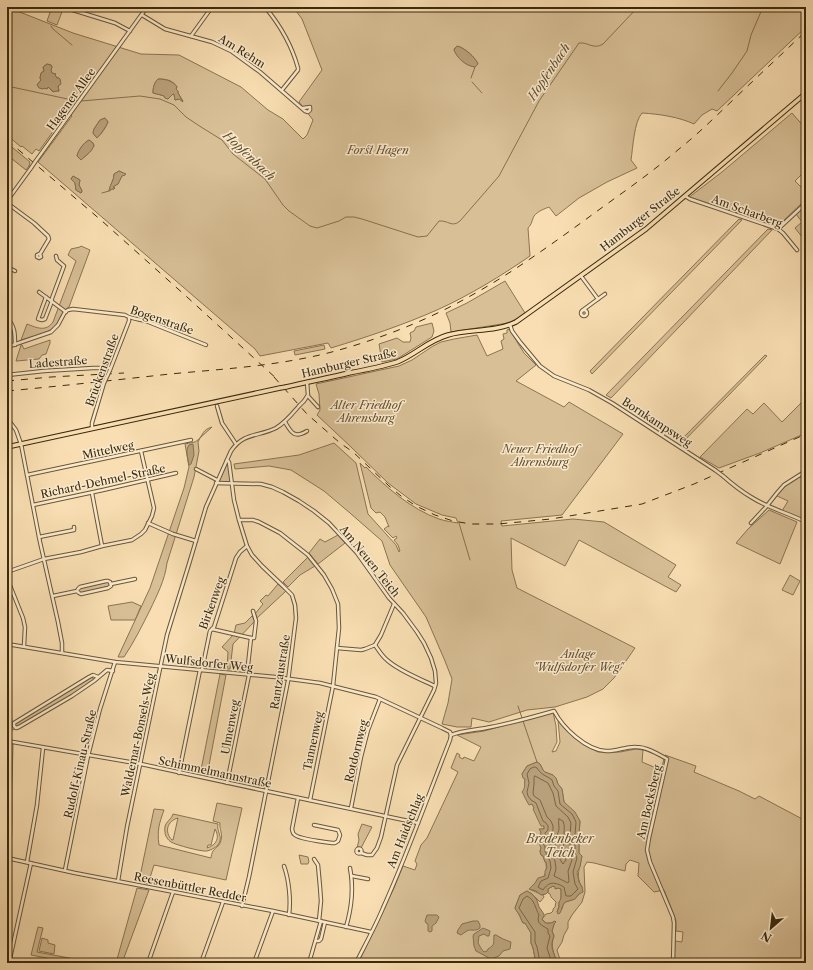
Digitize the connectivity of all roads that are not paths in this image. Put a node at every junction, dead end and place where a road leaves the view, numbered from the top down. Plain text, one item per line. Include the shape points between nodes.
1 (63, 7) edge
2 (79, 7) edge
3 (147, 7) edge
4 (212, 7) edge
5 (265, 7) edge
6 (77, 11) junction
7 (142, 15) junction
8 (130, 32) junction
9 (191, 36) junction
10 (282, 90) junction
11 (806, 93) edge
12 (303, 108) dead end
13 (685, 196) junction
14 (7, 202) edge
15 (806, 203) edge
16 (778, 229) junction
17 (797, 250) dead end
18 (40, 254) dead end
19 (56, 256) dead end
20 (7, 267) edge
21 (15, 271) dead end
22 (581, 276) junction
23 (39, 292) dead end
24 (605, 294) dead end
25 (46, 297) junction
26 (598, 299) junction
27 (52, 301) junction
28 (583, 310) dead end
29 (66, 312) junction
30 (7, 318) edge
31 (129, 318) junction
32 (510, 325) junction
33 (15, 345) junction
34 (206, 345) dead end
35 (7, 347) edge
36 (110, 369) junction
37 (7, 375) edge
38 (307, 382) junction
39 (308, 396) junction
40 (217, 406) dead end
41 (318, 407) dead end
42 (7, 418) edge
43 (285, 422) junction
44 (92, 428) junction
45 (306, 431) dead end
46 (191, 440) dead end
47 (21, 444) junction
48 (236, 444) junction
49 (7, 447) edge
50 (141, 451) junction
51 (227, 460) junction
52 (196, 469) dead end
53 (806, 471) edge
54 (176, 473) dead end
55 (27, 476) junction
56 (148, 480) junction
57 (217, 482) junction
58 (232, 484) junction
59 (92, 493) junction
60 (33, 505) junction
61 (767, 505) junction
62 (239, 520) junction
63 (806, 522) edge
64 (148, 523) junction
65 (751, 523) dead end
66 (74, 527) dead end
67 (39, 537) junction
68 (196, 542) junction
69 (102, 546) junction
70 (247, 546) junction
71 (44, 559) junction
72 (7, 572) edge
73 (7, 578) edge
74 (135, 579) dead end
75 (111, 584) junction
76 (77, 591) junction
77 (53, 596) junction
78 (394, 604) junction
79 (253, 611) dead end
80 (212, 629) junction
81 (251, 638) junction
82 (7, 644) edge
83 (375, 645) junction
84 (24, 646) junction
85 (337, 648) junction
86 (62, 652) junction
87 (115, 662) junction
88 (161, 666) junction
89 (201, 670) junction
90 (113, 671) junction
91 (248, 674) junction
92 (97, 677) junction
93 (288, 678) junction
94 (333, 686) junction
95 (435, 686) junction
96 (69, 690) junction
97 (72, 696) junction
98 (380, 699) junction
99 (44, 705) junction
100 (47, 710) junction
101 (420, 718) junction
102 (451, 735) junction
103 (7, 741) edge
104 (43, 748) junction
105 (88, 756) junction
106 (141, 764) junction
107 (179, 773) junction
108 (227, 783) junction
109 (266, 791) junction
110 (298, 798) junction
111 (310, 800) junction
112 (351, 808) junction
113 (386, 815) junction
114 (418, 823) junction
115 (314, 825) dead end
116 (361, 853) dead end
117 (7, 858) edge
118 (314, 860) dead end
119 (27, 862) junction
120 (31, 863) junction
121 (284, 866) dead end
122 (350, 868) dead end
123 (65, 870) junction
124 (352, 876) junction
125 (368, 879) dead end
126 (118, 881) junction
127 (174, 892) junction
128 (224, 902) junction
129 (242, 906) junction
130 (273, 912) junction
131 (289, 915) junction
132 (320, 921) junction
133 (325, 922) junction
134 (346, 927) junction
135 (371, 932) junction
136 (316, 941) junction
137 (9, 963) edge
138 (148, 963) edge
139 (201, 963) edge
140 (254, 963) edge
141 (309, 963) edge
142 (356, 963) edge
143 (673, 963) edge

1 - 6 street
2 - 6 street
3 - 7 street, Hagener Allee
4 - 9 street
5 - 10 street via 290,46 298,68
6 - 8 street via 115,23
7 - 8 street, Hagener Allee
7 - 9 street, Am Rehm via 165,29
8 - 14 street, Hagener Allee, bridge
9 - 10 street, Am Rehm via 231,51
10 - 12 street, Am Rehm
11 - 13 main road, Hamburger Straße
13 - 16 street, Am Scharberg
13 - 22 main road, Hamburger Straße
14 - 18 street via 48,236 49,239
15 - 16 street
16 - 17 street, Am Scharberg
19 - 27 street via 64,266
20 - 21 street
22 - 26 street
22 - 32 main road, Hamburger Straße
23 - 25 street
24 - 26 street
25 - 27 street
25 - 27 street via 38,319 45,318
26 - 28 street
27 - 29 street
29 - 31 street, Bogenstraße via 75,309 125,315
29 - 33 street via 52,332
30 - 33 street via 14,329
31 - 34 street, Bogenstraße via 142,320
31 - 36 street, Brückenstraße
32 - 38 main road, Hamburger Straße via 449,335 432,341 395,362
32 - 61 street, Bornkampsweg, bridge via 540,366 554,376 612,402 715,470 751,498
33 - 35 street
36 - 37 street, Ladestraße
36 - 44 street, Brückenstraße, bridge
38 - 39 street
38 - 44 main road, Hamburger Straße, bridge
39 - 41 street
39 - 43 street, bridge
40 - 48 street via 222,423
42 - 47 street via 16,430
43 - 45 street via 295,434
43 - 48 street via 273,430 244,438
44 - 47 main road, Hamburger Straße
46 - 50 street, Mittelweg
47 - 49 main road, Hamburger Straße
47 - 55 street
48 - 51 street, Waldemar-Bonsels-Weg
50 - 55 street, Mittelweg
50 - 56 street
51 - 57 street, Waldemar-Bonsels-Weg
51 - 58 street, Rantzaustraße
52 - 57 street
53 - 61 street via 784,485
54 - 56 street, Richard-Dehmel-Straße
55 - 60 street
56 - 59 street, Richard-Dehmel-Straße
56 - 64 street via 154,508
57 - 58 street, Am Neuen Teich
57 - 68 street, Waldemar-Bonsels-Weg via 206,507
58 - 62 street, Rantzaustraße
58 - 78 street, Am Neuen Teich via 261,484 272,487 314,511 357,553
59 - 60 street, Richard-Dehmel-Straße
59 - 69 street
60 - 67 street
61 - 63 street, Bornkampsweg
61 - 65 street
62 - 70 street, Rantzaustraße
62 - 85 street, Tannenweg via 259,522 292,541 308,555 324,575 338,604
64 - 68 street
64 - 69 street via 136,538
66 - 67 street via 74,530
67 - 71 street
68 - 88 street, Waldemar-Bonsels-Weg via 167,634
69 - 71 street
70 - 80 street, Birkenweg via 236,558
70 - 93 street, Rantzaustraße via 256,560 292,595 294,601 296,618
71 - 72 street
71 - 77 street
73 - 84 street via 23,618
74 - 75 street
75 - 76 street via 106,581 80,587
75 - 76 street via 108,588 81,594
76 - 77 street
77 - 86 street
78 - 83 street
78 - 95 street, Am Neuen Teich via 424,643 435,671
79 - 81 street, Ulmenweg via 256,624 254,638
80 - 81 street
80 - 89 street, Birkenweg
81 - 91 street, Ulmenweg
82 - 84 street, Wulfsdorfer Weg
83 - 85 street via 361,650
83 - 95 street via 392,664
84 - 86 street, Wulfsdorfer Weg
85 - 94 street, Tannenweg
86 - 87 street, Wulfsdorfer Weg
87 - 88 street, Wulfsdorfer Weg
87 - 90 street, Rudolf-Kinau-Straße
88 - 89 street, Wulfsdorfer Weg
88 - 106 street, Waldemar-Bonsels-Weg
89 - 91 street, Wulfsdorfer Weg
89 - 107 street, Birkenweg
90 - 92 street via 107,670
90 - 105 street, Rudolf-Kinau-Straße
91 - 93 street, Wulfsdorfer Weg
91 - 108 street, Ulmenweg
92 - 96 street via 92,676
92 - 97 street
93 - 94 street, Wulfsdorfer Weg
93 - 109 street, Rantzaustraße
94 - 98 street, Wulfsdorfer Weg
94 - 111 street, Tannenweg
95 - 101 street, Am Neuen Teich
96 - 97 street
96 - 99 street
97 - 100 street
98 - 101 street, Wulfsdorfer Weg
98 - 112 street, Rotdornweg via 368,730
99 - 100 street
99 - 100 street via 14,723 14,726 19,727
101 - 102 street, Wulfsdorfer Weg via 448,731
101 - 113 street, Am Neuen Teich via 396,765
102 - 114 street, Am Haidschlag
102 - 143 street, Am Bocksberg via 554,711 568,729 594,748 606,751 636,746 667,759 647,850 673,917
103 - 104 street, Schimmelmannstraße
104 - 105 street, Schimmelmannstraße
104 - 119 street
105 - 106 street, Schimmelmannstraße
105 - 123 street, Rudolf-Kinau-Straße
106 - 107 street, Schimmelmannstraße
106 - 126 street, Waldemar-Bonsels-Weg
107 - 108 street, Schimmelmannstraße
108 - 109 street, Schimmelmannstraße
109 - 110 street, Schimmelmannstraße
109 - 129 street, Rantzaustraße
110 - 111 street, Schimmelmannstraße
110 - 115 street via 292,829 295,835 332,843 338,841 338,830
111 - 112 street, Schimmelmannstraße
112 - 113 street, Schimmelmannstraße
113 - 114 street, Schimmelmannstraße
113 - 116 street, Am Neuen Teich via 375,852 372,855
114 - 135 street, Am Haidschlag
117 - 119 street, Reesenbüttler Redder
118 - 132 street via 318,865
119 - 120 street, Reesenbüttler Redder
120 - 123 street, Reesenbüttler Redder
120 - 137 street
121 - 131 street
122 - 124 street
123 - 126 street, Reesenbüttler Redder
124 - 125 street
124 - 134 street via 352,898
126 - 127 street, Reesenbüttler Redder
127 - 128 street, Reesenbüttler Redder
127 - 138 street
128 - 129 street, Reesenbüttler Redder
128 - 139 street
129 - 130 street, Reesenbüttler Redder
130 - 131 street, Reesenbüttler Redder
130 - 140 street
131 - 132 street, Reesenbüttler Redder
132 - 133 street, Reesenbüttler Redder
132 - 136 street
133 - 134 street, Reesenbüttler Redder
133 - 136 street via 321,939
134 - 135 street, Reesenbüttler Redder
135 - 142 street, Am Haidschlag
136 - 141 street

